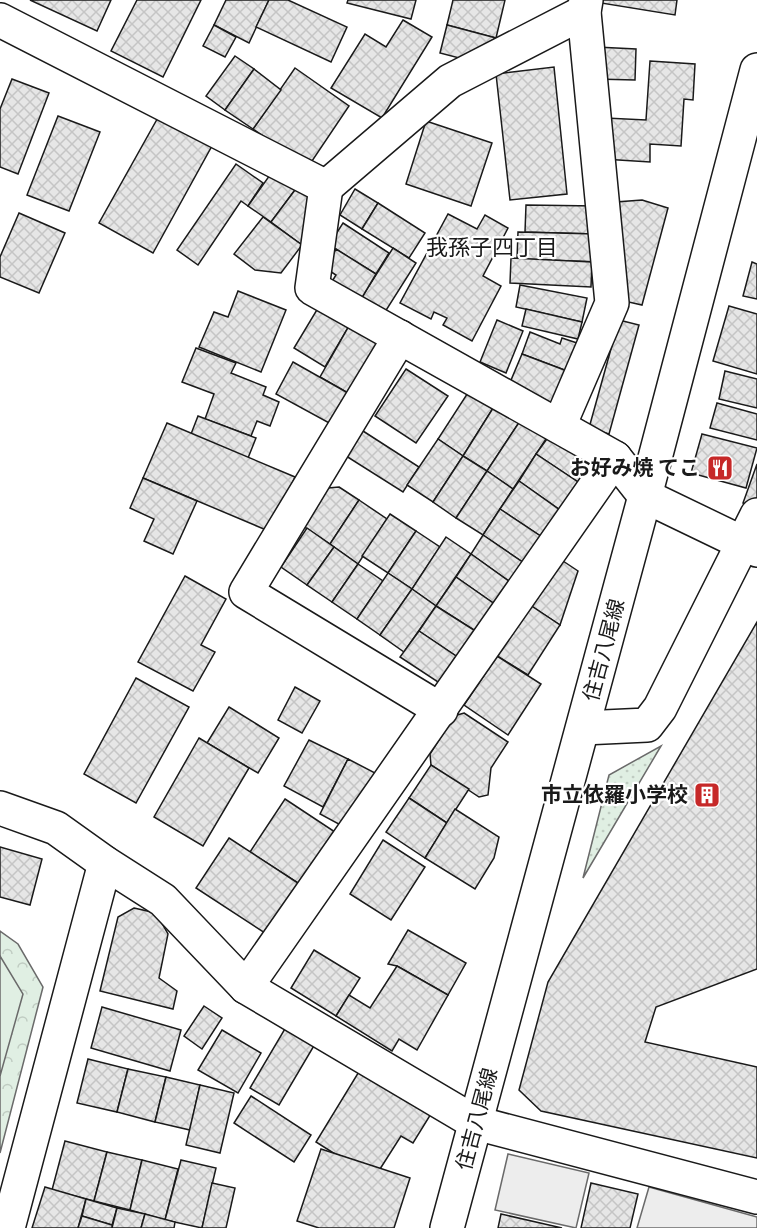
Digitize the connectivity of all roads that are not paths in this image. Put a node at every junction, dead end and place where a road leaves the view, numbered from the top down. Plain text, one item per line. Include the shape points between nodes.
1 (585, 6) edge
2 (0, 20) edge
3 (757, 70) edge
4 (326, 187) junction
5 (400, 337) junction
6 (559, 426) junction
7 (615, 458) junction
8 (645, 496) junction
9 (753, 536) edge
10 (441, 710) junction
11 (583, 728) junction
12 (0, 807) edge
13 (105, 863) junction
14 (246, 987) junction
15 (476, 1123) junction
16 (757, 1197) edge
17 (8, 1228) edge
18 (447, 1228) edge

1 - 4 street via 450,81
1 - 6 street via 612,303
2 - 4 street
3 - 8 street, 住吉八尾線
4 - 5 street via 312,288
5 - 6 street
5 - 10 street via 246,592
6 - 7 street
7 - 8 street
7 - 10 street
8 - 9 street
8 - 11 street, 住吉八尾線
9 - 11 street via 660,708 647,725
10 - 14 street
11 - 15 street, 住吉八尾線
12 - 13 street via 56,828
13 - 14 street via 163,900
13 - 17 street
14 - 15 street
15 - 16 street
15 - 18 street, 住吉八尾線

